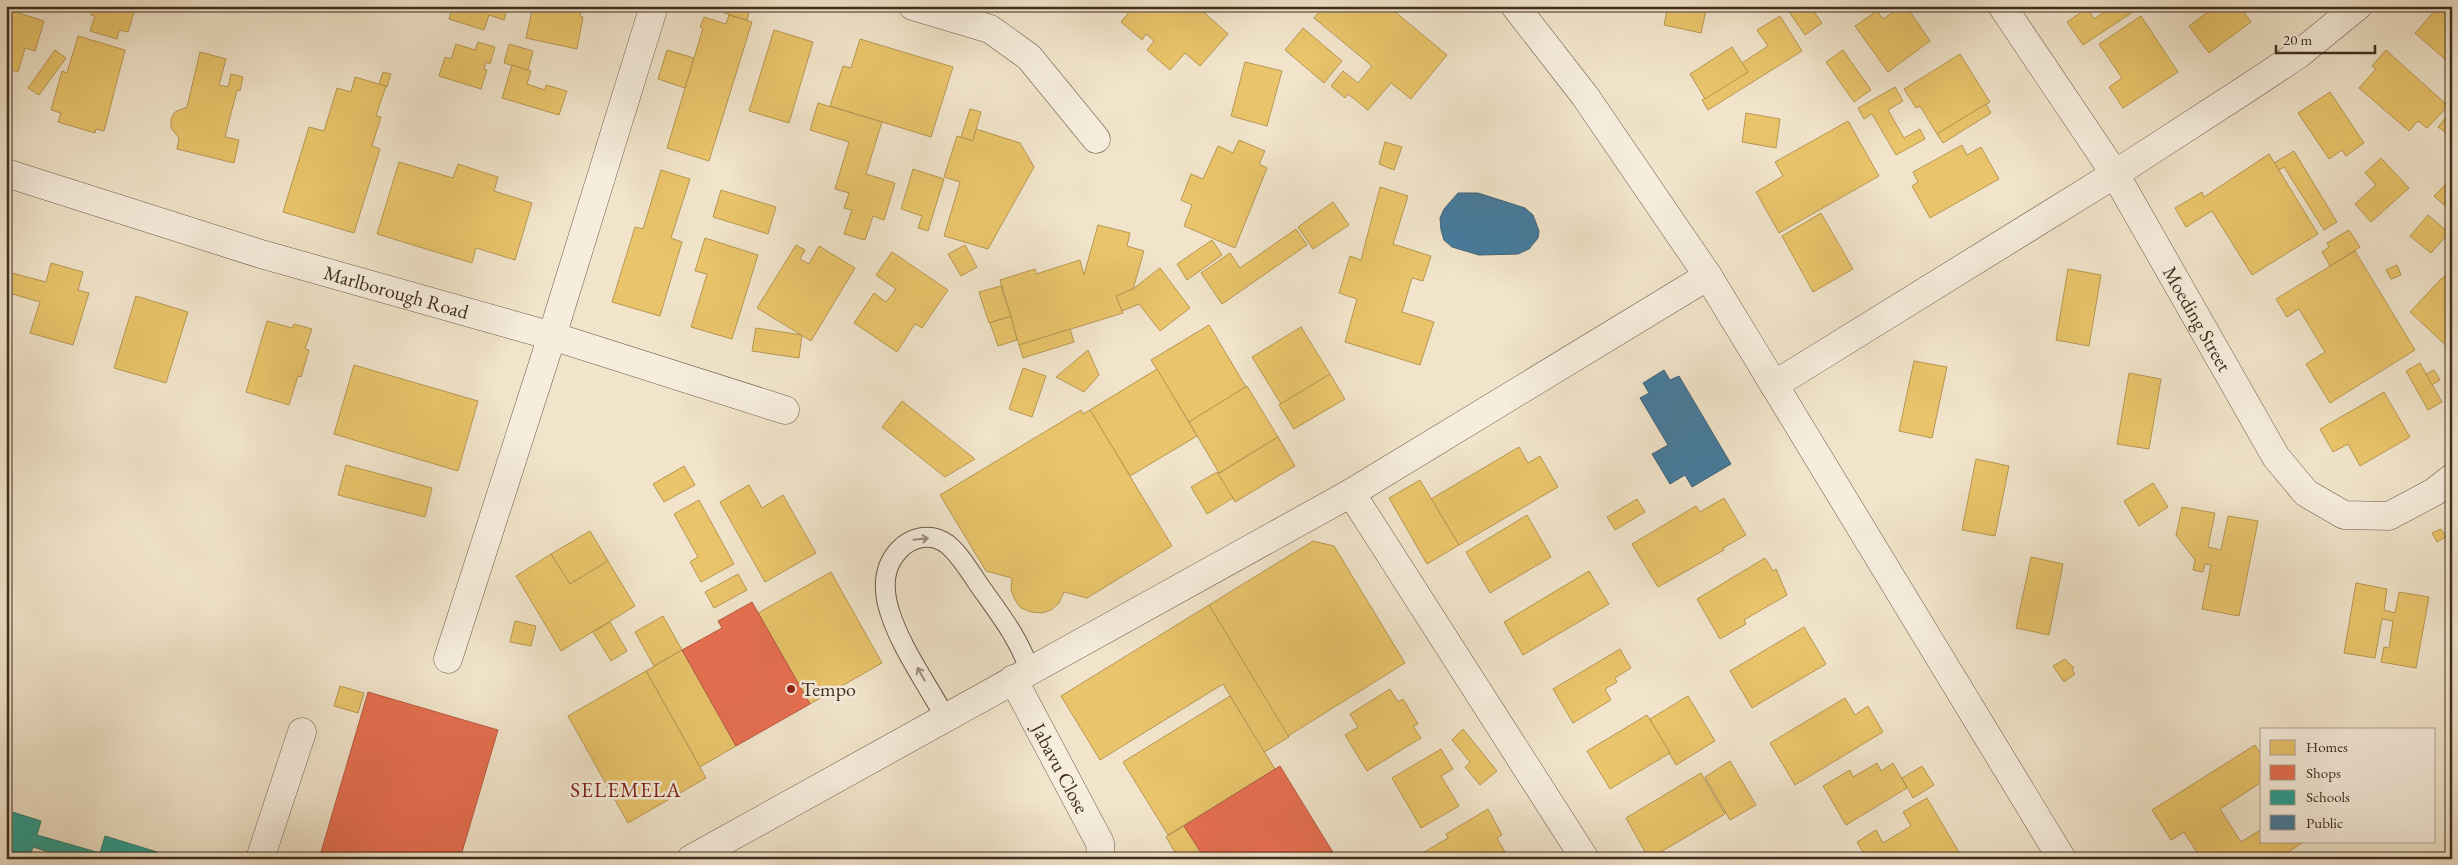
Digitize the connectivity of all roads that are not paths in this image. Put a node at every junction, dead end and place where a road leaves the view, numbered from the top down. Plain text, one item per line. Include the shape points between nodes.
1 (654, 6) edge
2 (913, 6) edge
3 (1515, 6) edge
4 (2002, 6) edge
5 (2358, 6) edge
6 (1096, 139) dead end
7 (6, 173) edge
8 (2115, 174) junction
9 (1708, 276) junction
10 (552, 336) junction
11 (1774, 385) junction
12 (785, 410) dead end
13 (2452, 478) edge
14 (1350, 492) junction
15 (448, 659) dead end
16 (1022, 674) junction
17 (945, 717) junction
18 (302, 732) dead end
19 (260, 859) edge
20 (691, 859) edge
21 (1101, 859) edge
22 (1585, 859) edge
23 (2062, 859) edge

1 - 10 street
2 - 6 street via 990,29 1029,57
3 - 9 street via 1585,96
4 - 8 street, Moeding Street
5 - 8 street via 2299,54
7 - 10 street, Marlborough Road via 262,254
8 - 11 street
8 - 13 street, Moeding Street via 2276,457 2306,493 2344,515 2389,516 2434,492
9 - 11 street
9 - 14 street
10 - 12 street, Marlborough Road
10 - 15 street
11 - 23 street
14 - 16 street
14 - 22 street
16 - 17 street
17 -> 16 lane via 896,628 887,602 885,575 891,559 916,537 946,544 966,566 1019,642
16 - 21 street, Jabavu Close via 1100,844
17 - 20 street
18 - 19 street

